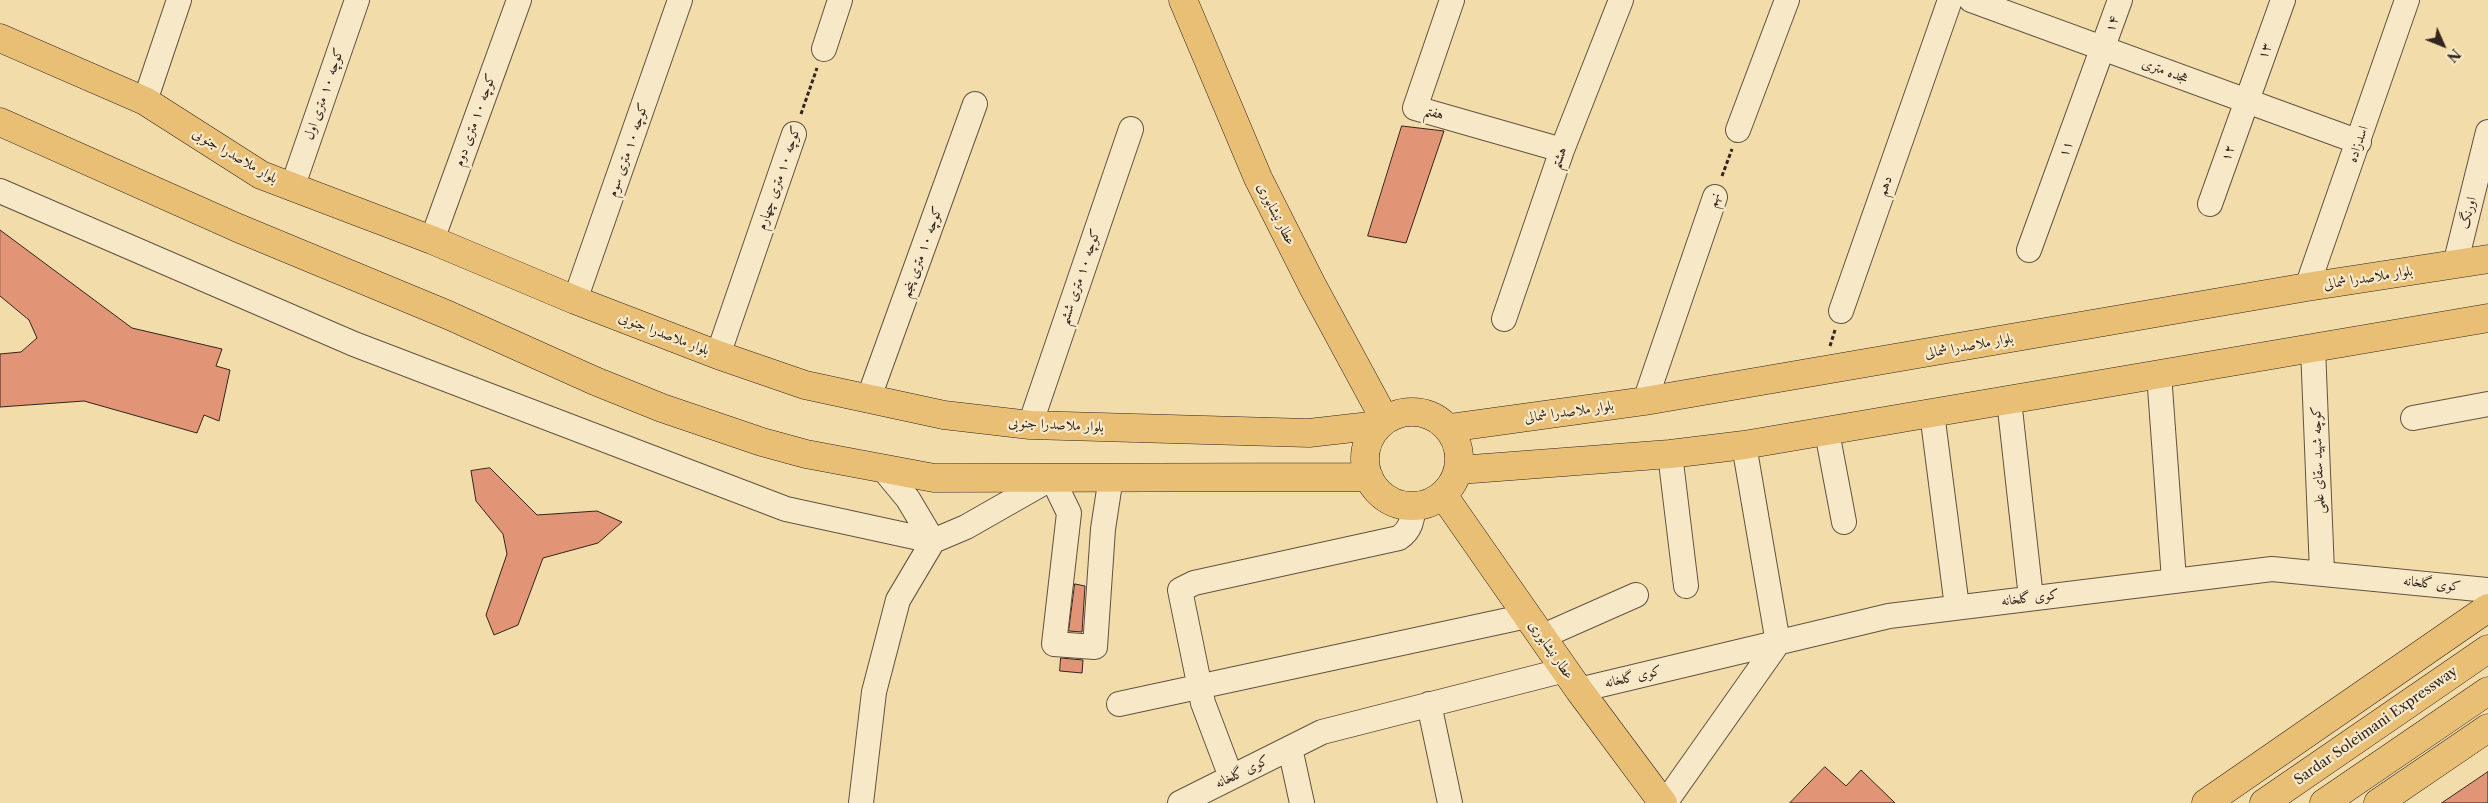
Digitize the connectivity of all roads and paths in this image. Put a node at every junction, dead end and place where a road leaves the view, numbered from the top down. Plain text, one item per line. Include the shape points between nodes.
1 (179, 0) edge
2 (357, 0) edge
3 (519, 0) edge
4 (680, 0) edge
5 (840, 0) edge
6 (1184, 0) edge
7 (1452, 0) edge
8 (1621, 0) edge
9 (1787, 0) edge
10 (1950, 0) edge
11 (1971, 0) edge
12 (2120, 0) edge
13 (2283, 0) edge
14 (2407, 0) edge
15 (0, 38) edge
16 (824, 49) joint
17 (2103, 49) junction
18 (145, 101) junction
19 (2246, 101) junction
20 (975, 104) dead end
21 (0, 122) edge
22 (1131, 129) dead end
23 (1738, 130) joint
24 (2488, 132) edge
25 (794, 134) joint
26 (2359, 142) junction
27 (1562, 150) junction
28 (292, 188) junction
29 (0, 190) edge
30 (1715, 197) joint
31 (2210, 204) dead end
32 (432, 240) junction
33 (2028, 250) dead end
34 (2488, 260) edge
35 (2454, 265) junction
36 (2307, 287) junction
37 (575, 300) junction
38 (1841, 310) joint
39 (2488, 318) edge
40 (1504, 319) dead end
41 (2313, 348) junction
42 (718, 355) junction
43 (1822, 372) junction
44 (2159, 374) junction
45 (868, 400) junction
46 (2009, 400) junction
47 (1645, 401) junction
48 (2488, 404) edge
49 (1932, 413) junction
50 (2413, 418) dead end
51 (1382, 422) junction
52 (1030, 425) junction
53 (1449, 428) junction
54 (1827, 432) junction
55 (1744, 445) junction
56 (1670, 454) junction
57 (884, 470) junction
58 (1458, 470) junction
59 (1368, 477) junction
60 (1052, 478) junction
61 (1111, 478) junction
62 (1443, 495) junction
63 (1414, 506) junction
64 (1844, 522) dead end
65 (933, 541) junction
66 (2322, 572) junction
67 (2174, 580) junction
68 (1686, 586) dead end
69 (2488, 590) edge
70 (1636, 595) dead end
71 (2032, 598) junction
72 (1956, 608) junction
73 (2488, 608) edge
74 (1534, 627) junction
75 (1778, 643) junction
76 (2488, 649) edge
77 (1572, 680) junction
78 (1200, 687) junction
79 (2488, 691) edge
80 (1119, 704) dead end
81 (1429, 704) junction
82 (2488, 728) edge
83 (1290, 748) junction
84 (1231, 777) junction
85 (861, 803) edge
86 (1180, 803) edge
87 (1302, 803) edge
88 (1450, 803) edge
89 (1664, 803) edge
90 (2206, 803) edge
91 (2264, 803) edge
92 (2324, 803) edge
93 (2378, 803) edge

1 - 18 street
2 - 28 street, کوچه ۱۰ متری اول
3 - 32 street, کوچه ۱۰ متری دوم
4 - 37 street, کوچه ۱۰ متری سوم
5 - 16 street
6 - 51 main road, عطار نیشابوری via 1258,178
7 - 27 street, هفتم via 1415,108
8 - 27 street, هشتم
9 - 23 street
10 - 38 street, دهم
11 - 17 street, هجده متری
12 - 17 street, ۱۴
13 - 19 street, ۱۳
14 - 26 street, اسدزاده
15 - 18 main road, بلوار ملاصدرا جنوبی
16 - 25 path, کوچه ۱۰ متری چهارم
17 - 19 street, هجده متری
17 - 33 street, ۱۱
18 - 28 main road, بلوار ملاصدرا جنوبی via 261,175
19 - 26 street, هجده متری
19 - 31 street, ۱۲
20 - 45 street, کوچه ۱۰ متری پنجم
21 - 57 main road via 645,402 762,442
22 - 52 street, کوچه ۱۰ متری ششم
23 - 30 path, نهم
24 - 35 street, اورنگ
25 - 42 street, کوچه ۱۰ متری چهارم
26 - 36 street, اسدزاده
27 - 40 street, هشتم
28 - 32 main road, بلوار ملاصدرا جنوبی
29 - 65 street via 354,344 786,510
30 - 47 street, نهم
32 - 37 main road, بلوار ملاصدرا جنوبی
34 - 35 main road, بلوار ملاصدرا شمالی
35 - 36 main road, بلوار ملاصدرا شمالی
36 - 43 main road, بلوار ملاصدرا شمالی
37 - 42 main road, بلوار ملاصدرا جنوبی
38 - 43 path
39 - 41 main road
41 - 44 main road
41 - 66 street, کوچه شهید سقای علمی
42 - 45 main road, بلوار ملاصدرا جنوبی via 805,385
43 - 47 main road, بلوار ملاصدرا شمالی
44 - 46 main road
44 - 67 street
45 - 52 main road, بلوار ملاصدرا جنوبی via 944,415
46 - 49 main road
46 - 71 street
47 - 53 main road, بلوار ملاصدرا شمالی
48 - 50 street
49 - 54 main road
49 - 72 street
51 - 52 main road, بلوار ملاصدرا جنوبی via 1308,433
51 - 53 main road via 1403,412 1420,412 1438,418
51 - 59 main road via 1366,447
53 - 58 main road via 1459,449
54 - 55 main road
54 - 64 street
55 - 56 main road
55 - 75 street
56 - 58 main road
56 - 68 street
57 - 60 main road via 934,478
57 - 65 street via 908,499
58 - 62 main road via 1454,482
59 - 61 main road
59 - 63 main road via 1388,499
60 - 61 main road
60 - 61 street via 1069,512 1054,644 1095,647 1103,529
60 - 65 street via 966,527
62 - 63 main road
62 - 74 main road, عطار نیشابوری
63 - 78 street via 1407,533 1399,538 1194,583 1180,590
65 - 85 street via 898,600 874,692
66 - 67 street, کوی گلخانه via 2272,569
66 - 69 street, کوی گلخانه
67 - 71 street, کوی گلخانه
70 - 74 street
71 - 72 street, کوی گلخانه
72 - 75 street, کوی گلخانه via 1889,616
73 - 90 main road
74 - 77 main road, عطار نیشابوری
74 - 78 street
75 - 77 street, کوی گلخانه
75 - 89 street
76 - 91 main road, Sardar Soleimani Expressway
77 - 81 street, کوی گلخانه
77 - 89 main road, عطار نیشابوری
78 - 80 street
78 - 84 street via 1203,704
79 - 92 main road
81 - 83 street, کوی گلخانه via 1322,732
81 - 88 street
82 - 93 main road
83 - 84 street, کوی گلخانه
83 - 87 street
84 - 86 street, کوی گلخانه

